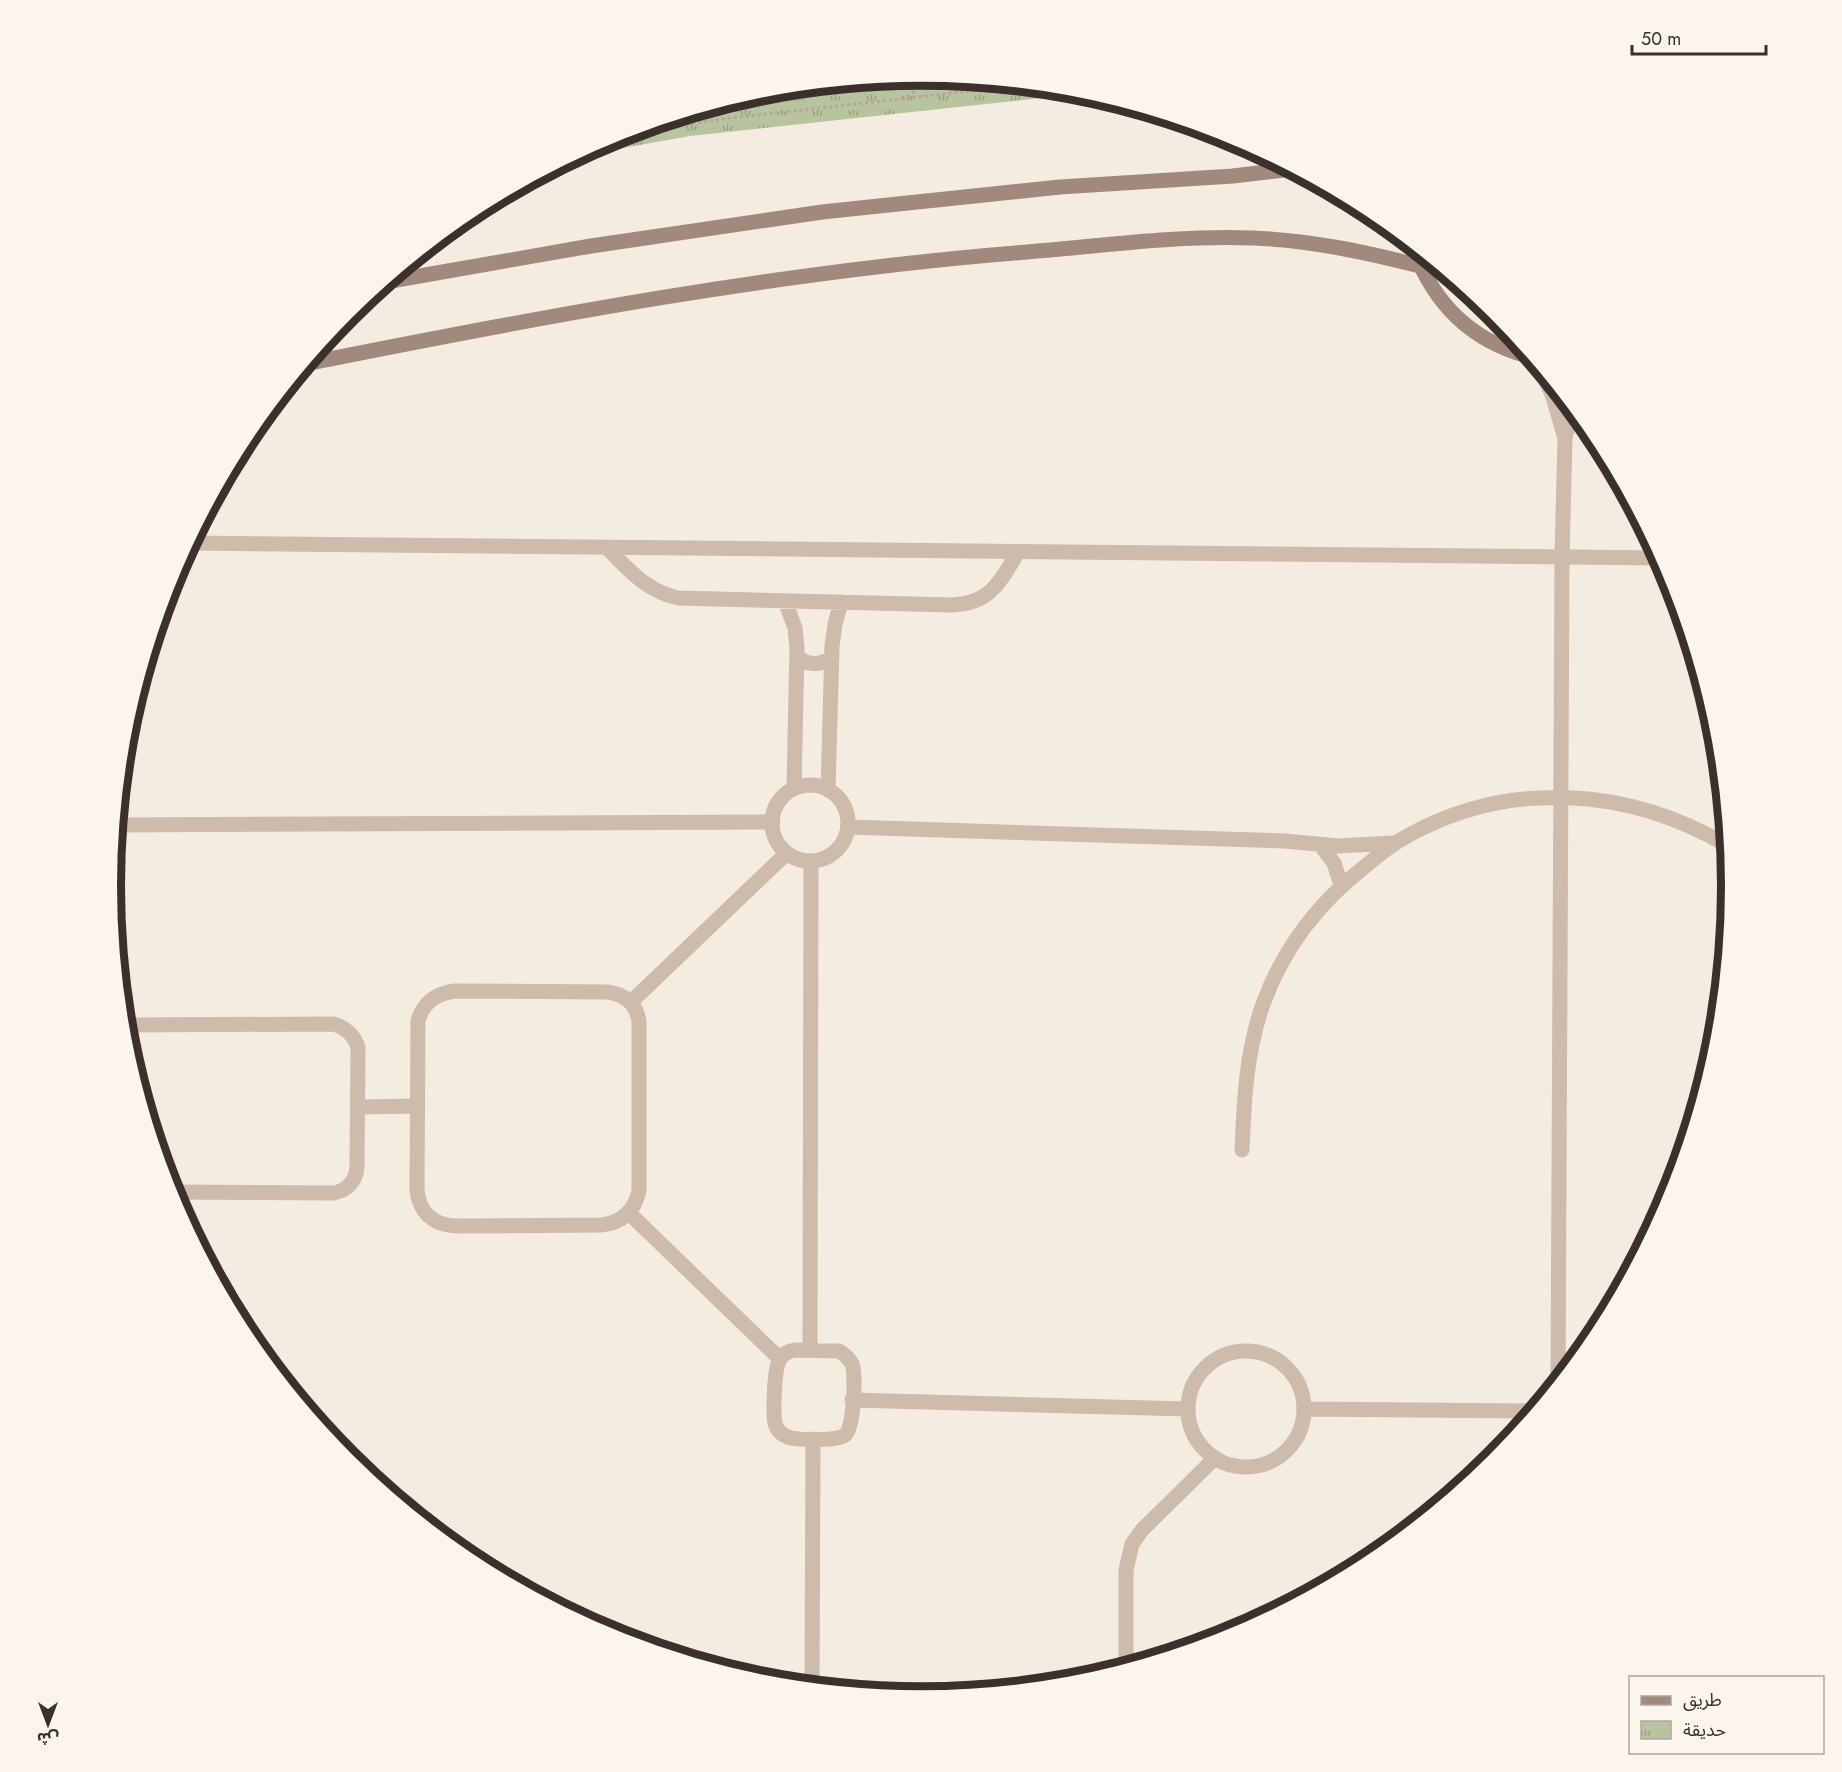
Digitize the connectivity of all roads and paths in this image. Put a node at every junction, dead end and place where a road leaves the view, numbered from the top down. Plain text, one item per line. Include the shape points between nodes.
1 (919, 86) edge
2 (990, 89) edge
3 (908, 98) junction
4 (694, 119) edge
5 (690, 123) junction
6 (670, 126) edge
7 (1280, 171) edge
8 (1417, 258) edge
9 (1420, 266) junction
10 (398, 280) edge
11 (1518, 352) edge
12 (316, 362) edge
13 (1549, 391) edge
14 (1570, 418) edge
15 (1565, 438) junction
16 (198, 542) edge
17 (607, 548) junction
18 (1018, 552) junction
19 (1562, 557) junction
20 (1651, 558) edge
21 (785, 601) junction
22 (841, 602) junction
23 (797, 656) junction
24 (832, 657) junction
25 (794, 789) junction
26 (828, 790) junction
27 (1561, 796) junction
28 (773, 822) junction
29 (123, 825) edge
30 (848, 827) junction
31 (1720, 842) edge
32 (1395, 843) junction
33 (1320, 845) junction
34 (787, 853) junction
35 (811, 861) junction
36 (1341, 885) junction
37 (631, 1002) junction
38 (133, 1025) edge
39 (417, 1106) junction
40 (358, 1107) junction
41 (1242, 1150) dead end
42 (181, 1192) edge
43 (629, 1213) junction
44 (810, 1349) junction
45 (780, 1359) junction
46 (1558, 1370) edge
47 (852, 1400) junction
48 (1188, 1409) junction
49 (1304, 1409) junction
50 (1525, 1411) edge
51 (813, 1439) junction
52 (1215, 1458) junction
53 (1126, 1659) edge
54 (812, 1679) edge

1 - 3 path
2 - 3 path
3 - 5 path
4 - 5 path
5 - 6 path
7 - 10 main road via 1060,187 822,212
8 - 9 main road
9 - 11 main road via 1458,319 1494,344
9 - 12 main road via 1315,243 1252,238 1189,239 976,256 765,280
13 - 15 street
14 - 15 street
15 - 19 street
16 - 17 street
17 - 18 street
17 - 21 street via 642,583 668,596
18 - 19 street
18 - 22 street via 996,588 971,603
19 - 20 street
19 - 27 street
21 - 22 street
21 - 23 street via 795,628
22 - 24 street
23 - 24 street via 814,664
23 - 25 street
24 - 26 street
25 - 26 street via 811,786
25 - 28 street via 777,806
26 - 30 street via 846,809
27 - 31 street via 1608,801 1658,813
27 - 32 street via 1485,804 1434,822
27 - 46 street
28 - 29 street
28 - 34 street via 776,839
30 - 33 street
30 - 35 street via 836,851
32 - 33 street
32 - 36 street
33 - 36 street via 1334,863
34 - 35 street
34 - 37 street
35 - 44 street
36 - 41 street via 1293,944 1262,1006 1247,1063
37 - 39 street via 607,992 454,991 437,995 424,1006 418,1021
37 - 43 street via 639,1020 639,1184
38 - 40 street via 340,1026 352,1034 358,1047
39 - 40 street
39 - 43 street via 418,1197 424,1212 438,1223 601,1225 616,1222
40 - 42 street via 357,1172 344,1189 334,1193
43 - 45 street
44 - 45 street via 789,1351
44 - 47 street via 839,1351 849,1358 853,1370
45 - 51 street via 776,1371 777,1427 788,1437
47 - 48 street
47 - 51 street via 849,1432 840,1438
48 - 49 street via 1192,1387 1204,1369 1222,1356 1244,1351 1267,1355 1286,1367 1299,1386
48 - 52 street via 1198,1442
49 - 50 street
49 - 52 street via 1300,1431 1288,1449 1269,1462 1247,1467
51 - 54 street
52 - 53 street via 1132,1544 1126,1570

